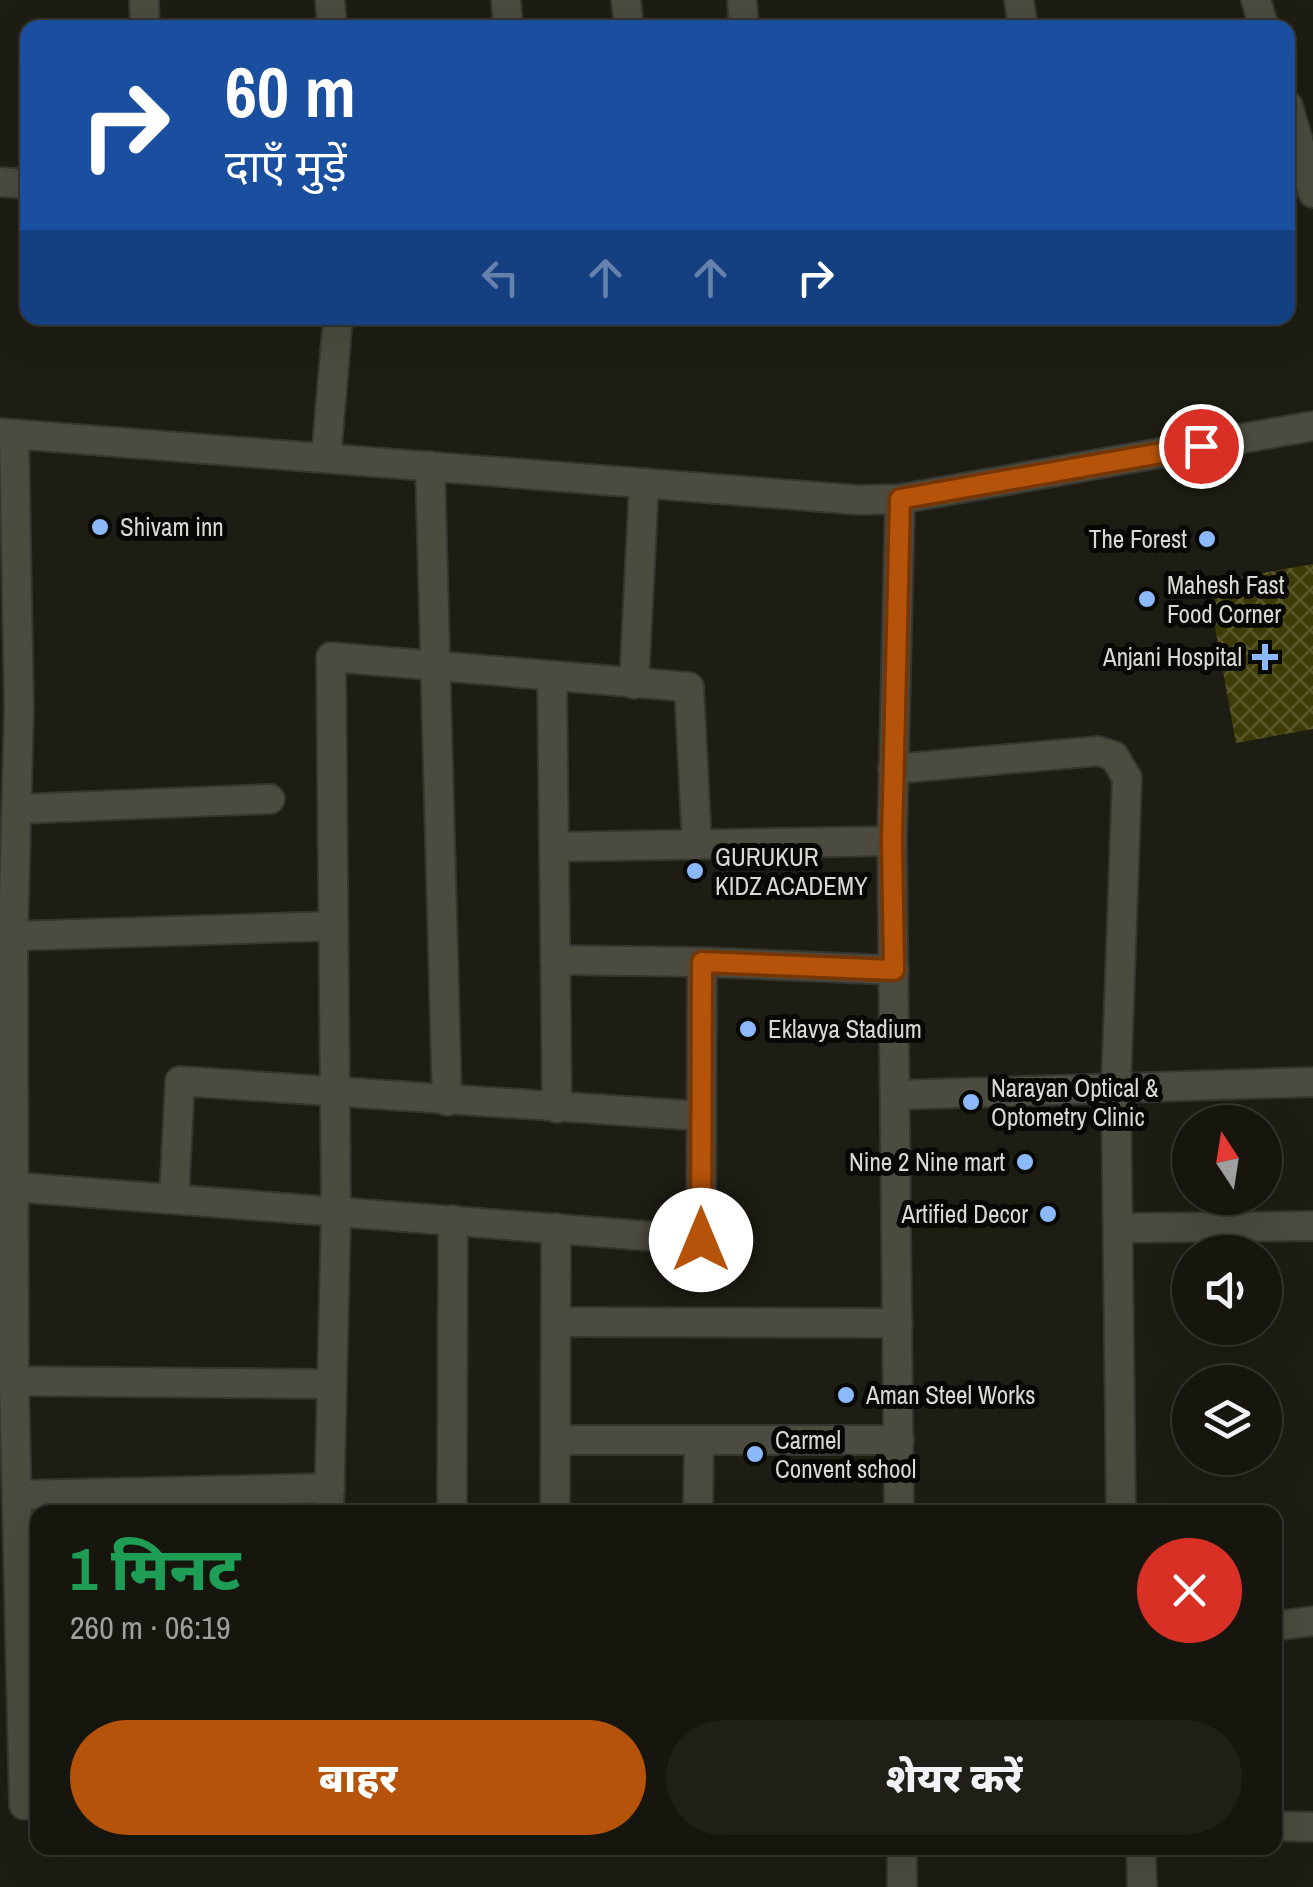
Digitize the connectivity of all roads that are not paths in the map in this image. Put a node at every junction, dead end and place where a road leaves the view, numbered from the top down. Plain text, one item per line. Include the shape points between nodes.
1 (1295, 130) edge
2 (1313, 193) edge
3 (337, 325) edge
4 (1313, 426) edge
5 (7, 433) edge
6 (326, 458) junction
7 (430, 466) junction
8 (644, 483) junction
9 (900, 499) junction
10 (437, 668) junction
11 (552, 679) junction
12 (634, 684) junction
13 (10, 707) edge
14 (893, 768) junction
15 (270, 799) dead end
16 (16, 809) junction
17 (892, 841) junction
18 (697, 844) junction
19 (554, 847) junction
20 (334, 926) junction
21 (12, 936) junction
22 (555, 960) junction
23 (702, 962) junction
24 (894, 970) junction
25 (6, 1032) edge
26 (1313, 1082) edge
27 (1116, 1088) junction
28 (335, 1092) junction
29 (895, 1095) junction
30 (446, 1101) junction
31 (557, 1108) junction
32 (701, 1116) junction
33 (7, 1131) edge
34 (14, 1187) junction
35 (174, 1199) junction
36 (336, 1212) junction
37 (453, 1220) junction
38 (1313, 1226) edge
39 (556, 1228) junction
40 (1118, 1228) junction
41 (556, 1322) junction
42 (898, 1322) junction
43 (7, 1381) edge
44 (332, 1384) junction
45 (556, 1440) junction
46 (899, 1440) junction
47 (700, 1441) junction
48 (19, 1495) junction
49 (330, 1500) edge
50 (180, 1503) edge
51 (452, 1505) edge
52 (555, 1505) edge
53 (698, 1505) edge
54 (900, 1505) edge
55 (1121, 1505) edge
56 (9, 1555) edge
57 (1313, 1621) edge
58 (1282, 1625) edge
59 (20, 1805) edge
60 (1282, 1826) edge
61 (1313, 1827) edge
62 (902, 1855) edge
63 (1141, 1855) edge
64 (902, 1887) edge
65 (1142, 1887) edge

1 - 2 street
3 - 6 street
4 - 9 street
5 - 6 street
5 - 13 street
6 - 7 street
7 - 8 street
7 - 10 street
8 - 9 street
8 - 12 street
9 - 14 street
10 - 11 street
10 - 20 street via 331,657
10 - 30 street
11 - 12 street
11 - 19 street
12 - 18 street via 689,687
13 - 16 street
14 - 17 street
14 - 27 street via 1098,751 1122,764 1127,778
15 - 16 street
16 - 21 street
17 - 18 street
17 - 24 street
18 - 19 street
19 - 22 street
20 - 21 street
20 - 28 street
21 - 25 street
22 - 23 street
22 - 31 street
23 - 24 street
23 - 32 street
24 - 29 street
25 - 33 street
26 - 27 street
27 - 29 street
27 - 40 street
28 - 30 street
28 - 35 street via 180,1080
28 - 36 street
29 - 42 street
30 - 31 street
31 - 32 street
32 - 39 street via 701,1240
33 - 34 street
34 - 35 street
34 - 43 street
35 - 36 street
36 - 37 street
36 - 44 street
37 - 39 street
37 - 51 street
38 - 40 street
39 - 41 street
40 - 55 street
41 - 42 street
41 - 45 street
42 - 46 street
43 - 44 street
43 - 48 street
44 - 49 street
45 - 47 street
45 - 52 street
46 - 47 street
46 - 54 street
47 - 53 street
48 - 50 street
48 - 56 street
49 - 50 street
56 - 59 street
57 - 58 street
60 - 61 street
62 - 64 street
63 - 65 street

